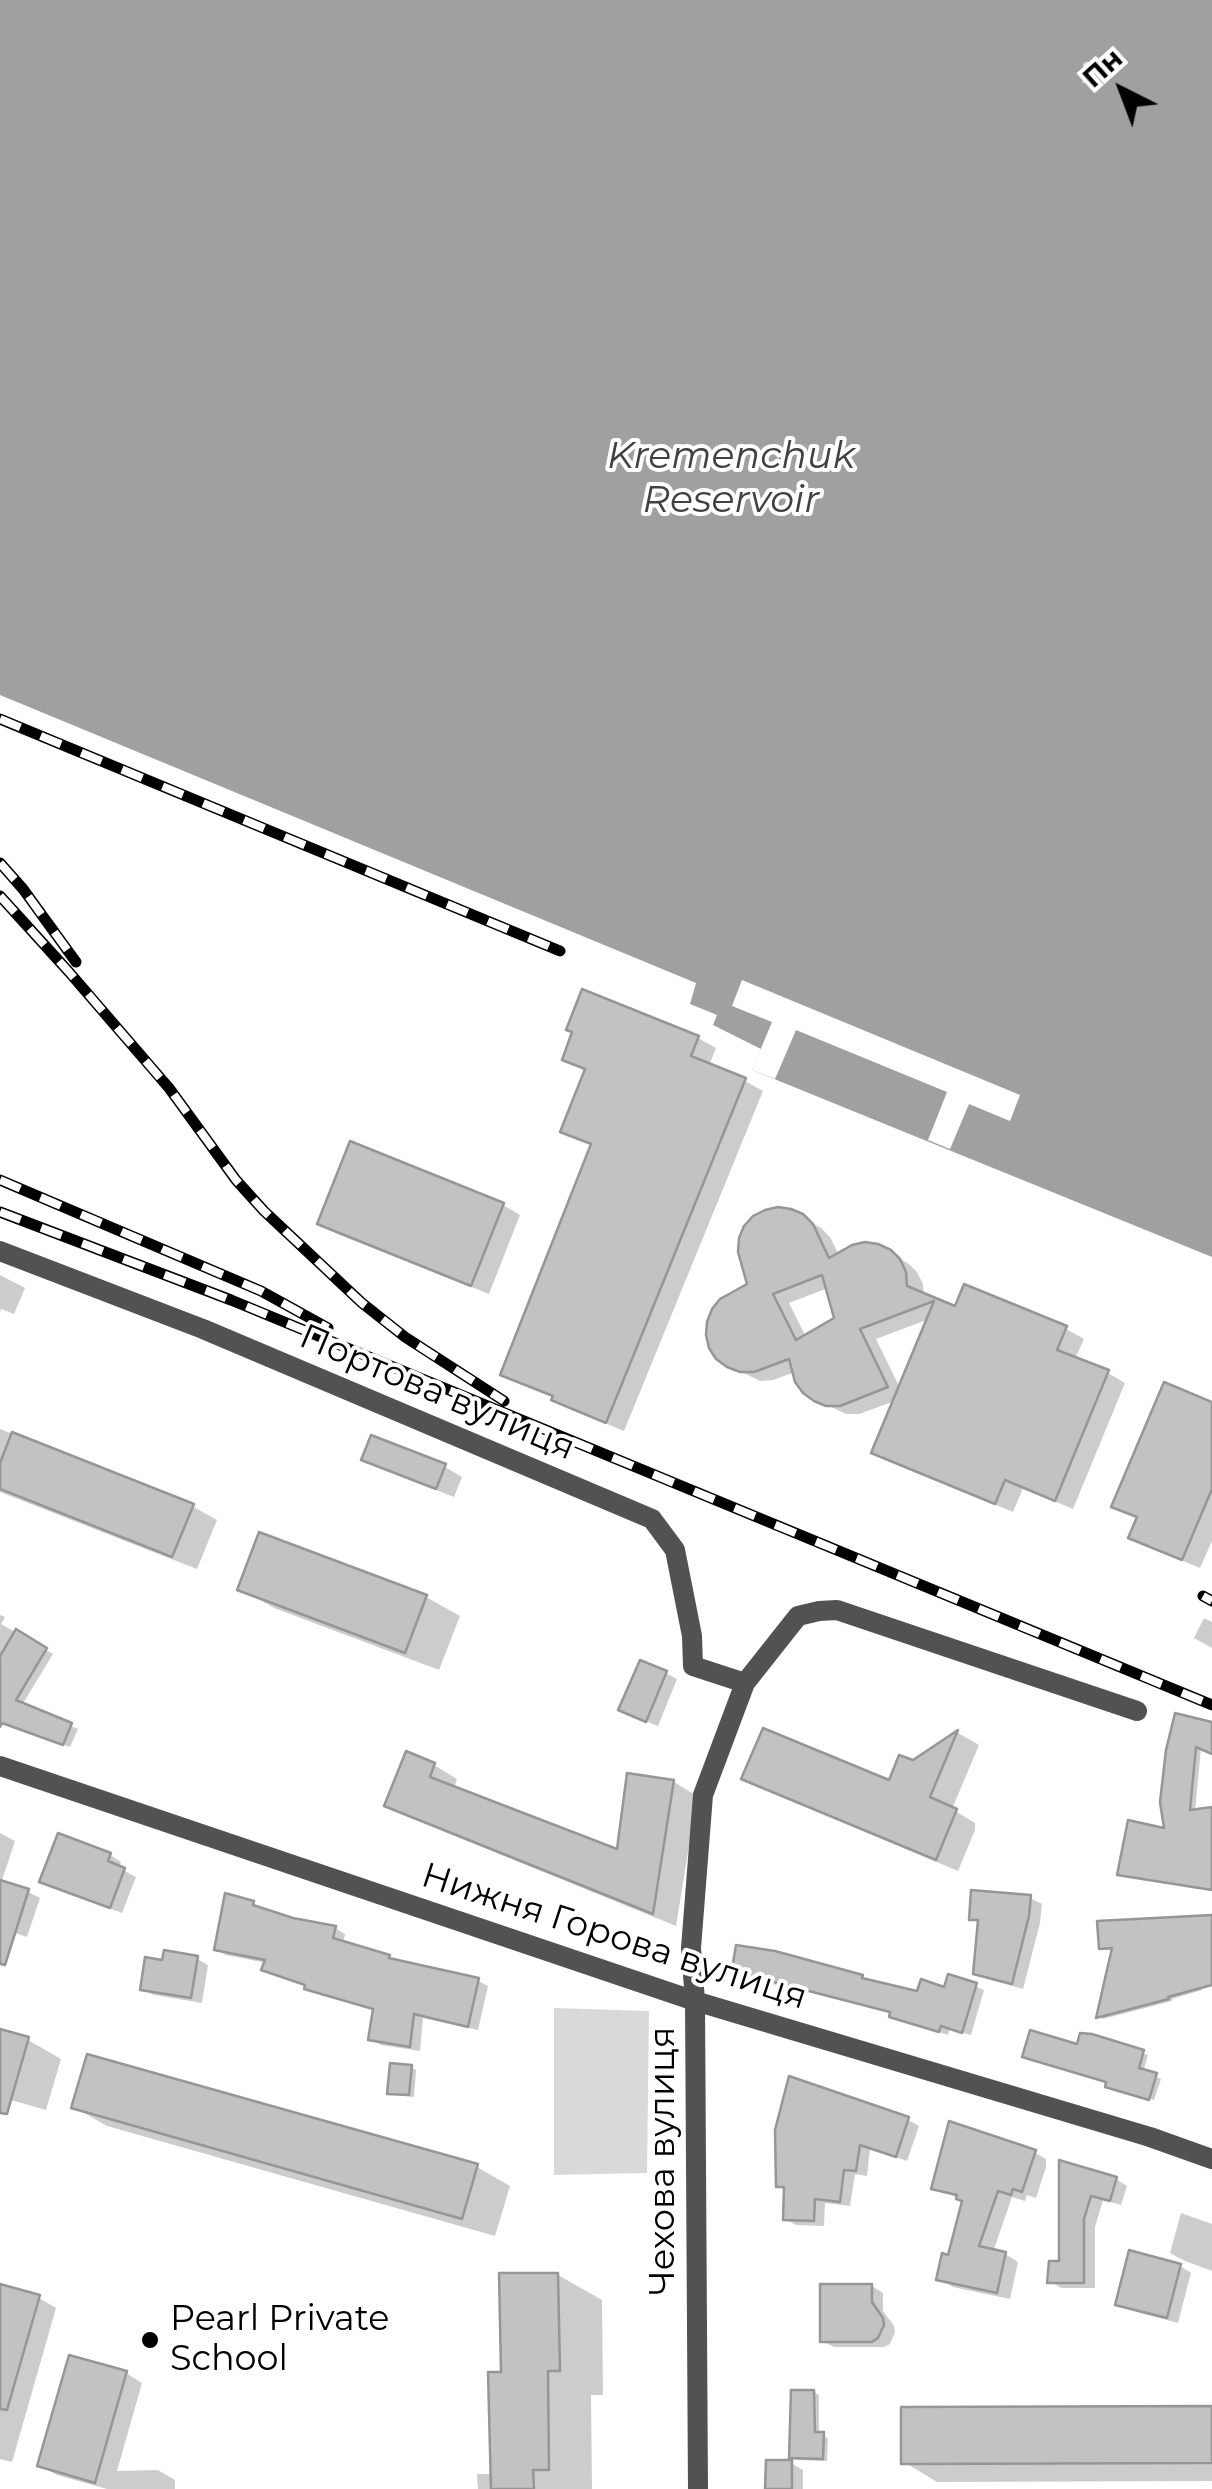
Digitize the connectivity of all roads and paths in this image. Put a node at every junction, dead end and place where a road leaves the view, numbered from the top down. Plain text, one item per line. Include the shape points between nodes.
1 (0, 1251) edge
2 (745, 1683) junction
3 (1137, 1711) dead end
4 (0, 1766) edge
5 (695, 2000) junction
6 (1212, 2159) edge
7 (698, 2489) edge

1 - 2 street, Портова вулиця via 203,1329 652,1519 675,1550 693,1666
2 - 3 street, Чехова вулиця via 798,1616 837,1610
2 - 5 street, Чехова вулиця via 702,1795 691,1948
4 - 5 street, Нижня Горова вулиця
5 - 6 street, Нижня Горова вулиця
5 - 7 street, Чехова вулиця

